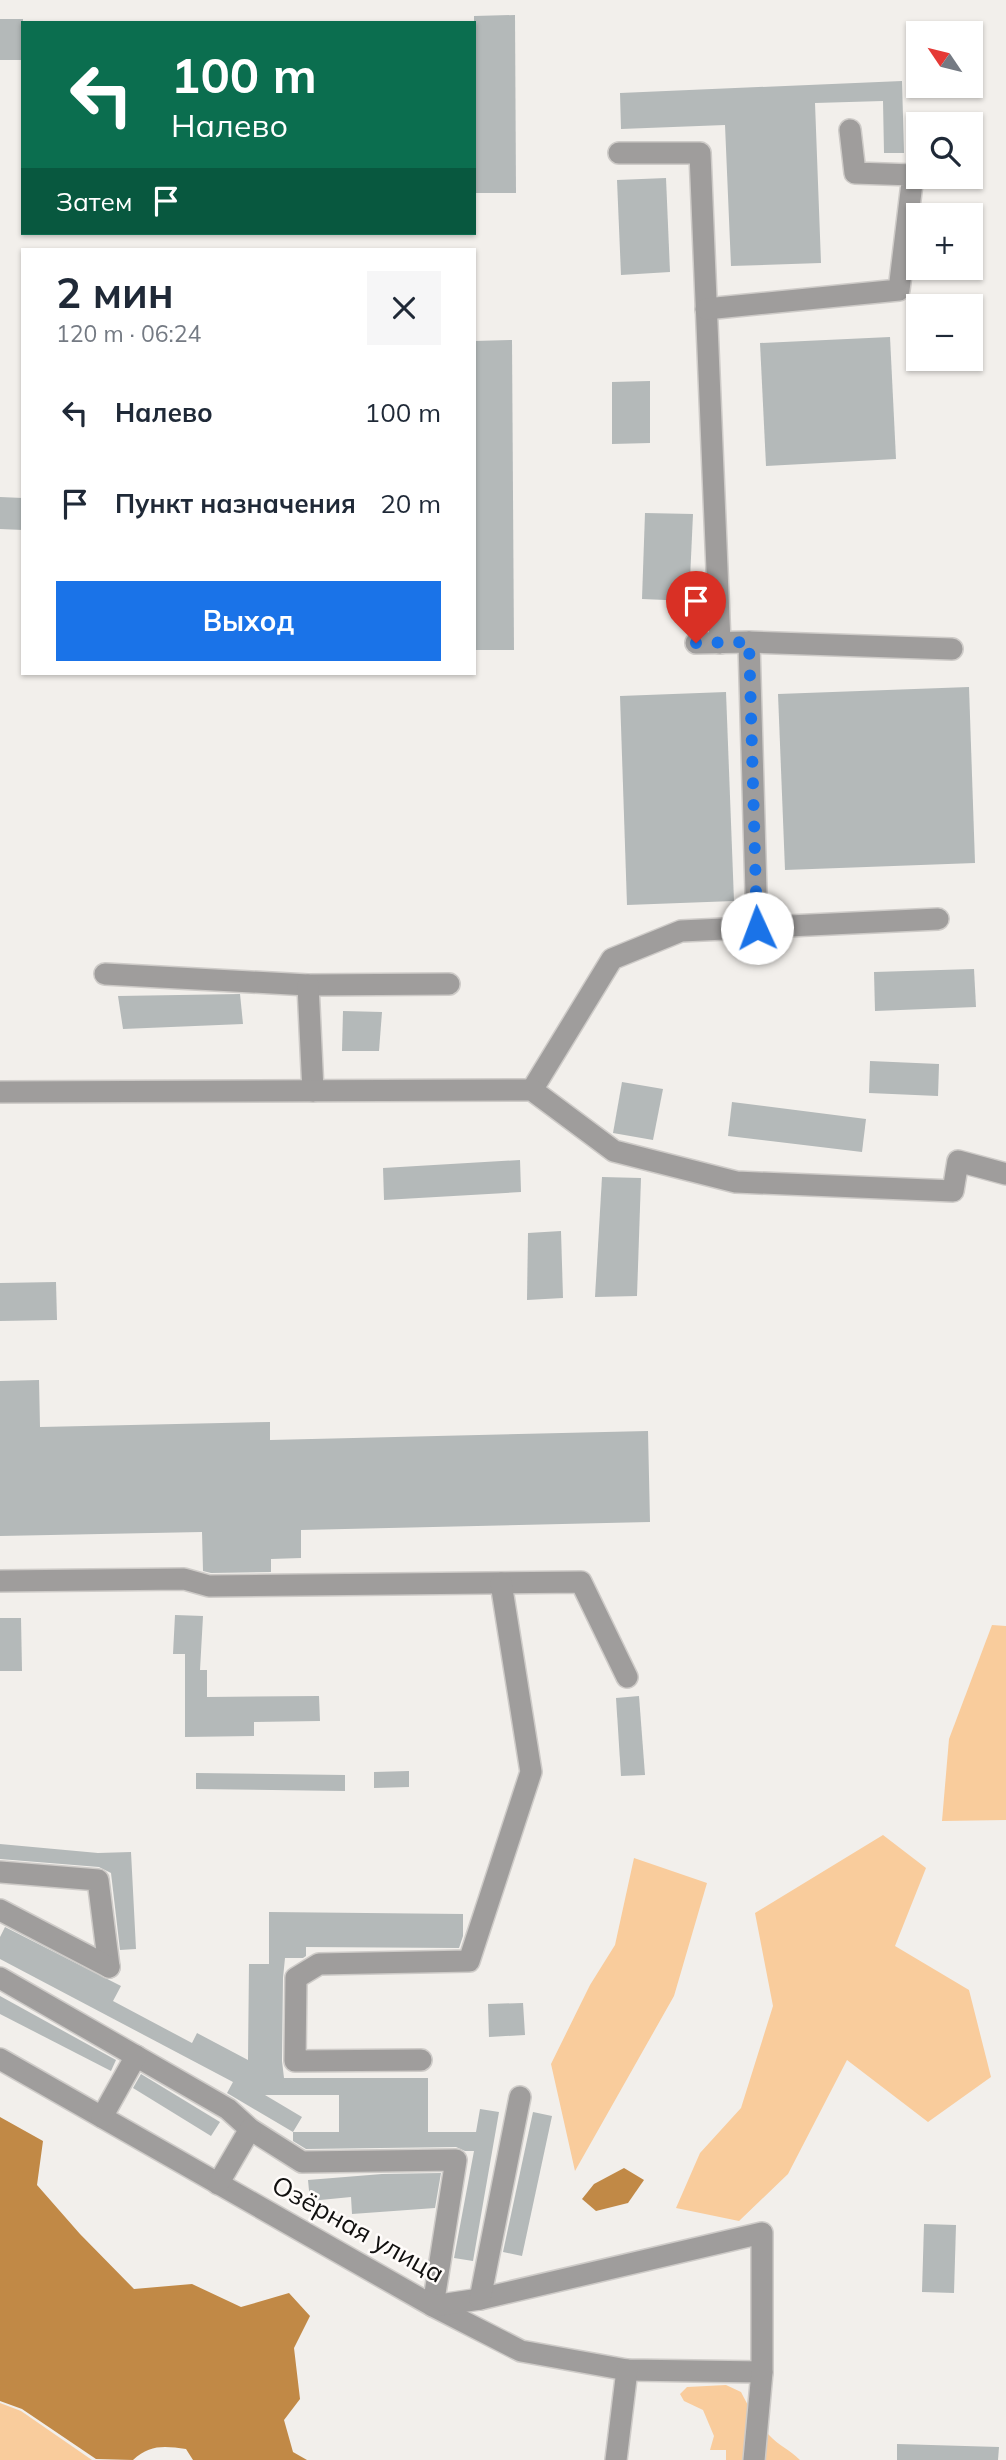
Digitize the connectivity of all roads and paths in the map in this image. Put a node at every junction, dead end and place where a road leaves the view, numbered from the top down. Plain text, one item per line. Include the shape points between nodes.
1 (850, 130) dead end
2 (619, 153) dead end
3 (706, 309) junction
4 (749, 642) junction
5 (696, 643) dead end
6 (720, 643) junction
7 (952, 649) dead end
8 (938, 919) dead end
9 (757, 928) junction
10 (105, 974) dead end
11 (449, 984) dead end
12 (308, 985) junction
13 (532, 1090) junction
14 (313, 1091) junction
15 (0, 1093) edge
16 (1006, 1174) edge
17 (0, 1581) edge
18 (501, 1583) junction
19 (627, 1677) dead end
20 (0, 1872) edge
21 (2, 1914) edge
22 (0, 1978) edge
23 (136, 2056) junction
24 (0, 2059) edge
25 (421, 2060) dead end
26 (520, 2097) dead end
27 (102, 2118) junction
28 (250, 2129) junction
29 (218, 2183) junction
30 (480, 2299) junction
31 (433, 2306) junction
32 (627, 2370) junction
33 (762, 2372) junction
34 (616, 2460) edge
35 (754, 2460) edge

1 - 3 street via 855,173 913,175 899,290
2 - 3 street via 700,153
3 - 6 street
4 - 6 street
4 - 7 street
4 - 9 street
5 - 6 street
8 - 9 street
9 - 13 street via 681,931 612,958
10 - 12 street
11 - 12 street
12 - 14 street
13 - 14 street
13 - 16 street via 614,1151 736,1182 953,1191 958,1161
14 - 15 street
17 - 18 street via 184,1579 209,1586
18 - 19 street via 581,1582
18 - 25 street via 531,1772 469,1961 319,1964 296,1978 295,2061
20 - 21 street via 98,1880 109,1967
22 - 23 street
23 - 27 street
23 - 28 street via 228,2109
24 - 27 street, Озёрная улица
26 - 30 street
27 - 29 street, Озёрная улица
28 - 29 street
28 - 31 street via 302,2162 456,2160
29 - 31 street, Озёрная улица
30 - 31 street, Озёрная улица
30 - 33 street, Озёрная улица via 762,2233
31 - 32 street via 521,2351
32 - 33 street
32 - 34 street
33 - 35 street

